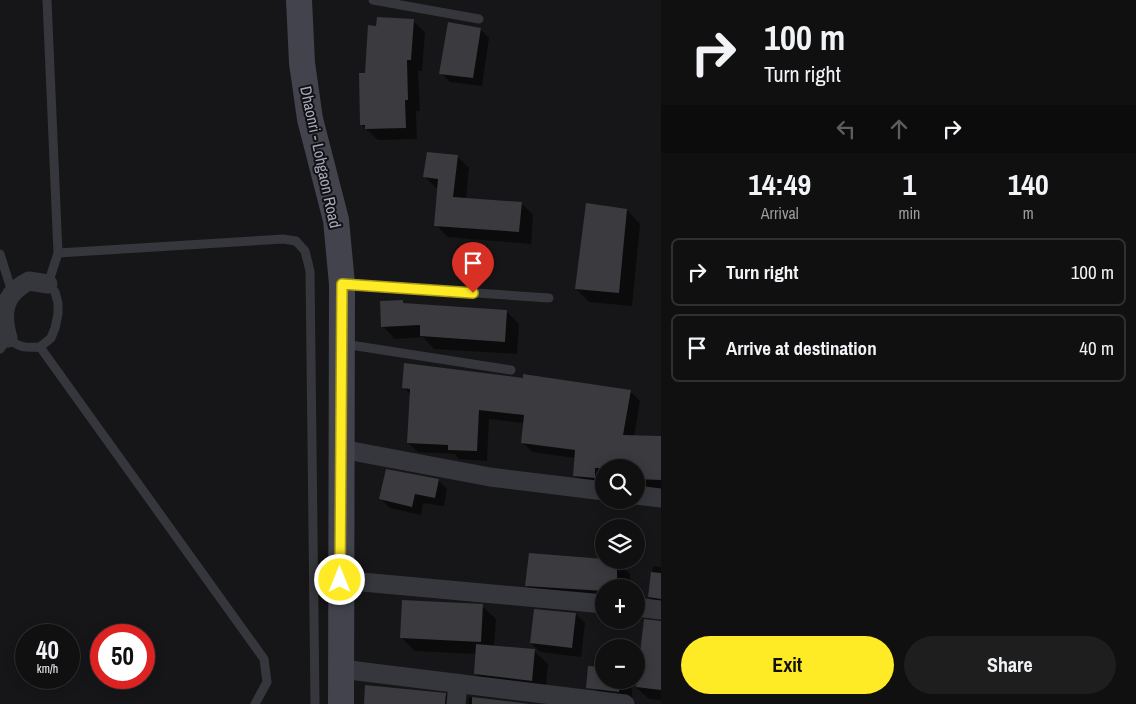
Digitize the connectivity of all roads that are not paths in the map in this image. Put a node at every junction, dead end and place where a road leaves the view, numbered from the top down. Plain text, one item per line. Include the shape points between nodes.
1 (47, 0) edge
2 (300, 0) edge
3 (373, 0) edge
4 (479, 19) dead end
5 (58, 252) junction
6 (0, 254) edge
7 (48, 284) junction
8 (342, 284) junction
9 (12, 292) junction
10 (549, 298) dead end
11 (4, 343) edge
12 (341, 344) junction
13 (40, 347) junction
14 (511, 370) dead end
15 (341, 449) junction
16 (595, 490) edge
17 (645, 496) edge
18 (661, 498) edge
19 (340, 580) junction
20 (595, 603) edge
21 (645, 608) edge
22 (661, 610) edge
23 (341, 669) junction
24 (458, 684) junction
25 (255, 704) edge
26 (315, 704) edge
27 (341, 704) edge
28 (456, 704) edge
29 (625, 704) edge

1 - 5 lane
2 - 8 main road, Dhaonri - Lohgaon Road via 302,63 310,119 336,220
3 - 4 lane
5 - 7 lane
5 - 26 lane via 283,238 296,241 305,251 310,270
6 - 9 lane
7 - 9 street via 29,281
7 - 13 lane via 55,292 58,314 51,338
8 - 10 lane
8 - 12 main road, Dhaonri - Lohgaon Road
9 - 11 street via 6,302
11 - 13 lane via 25,348
12 - 14 lane
12 - 15 main road, Dhaonri - Lohgaon Road
13 - 25 lane via 264,659 267,682
15 - 16 street via 490,477
15 - 19 main road, Dhaonri - Lohgaon Road
17 - 18 street
19 - 20 street
19 - 23 main road, Dhaonri - Lohgaon Road
21 - 22 street
23 - 24 street
23 - 27 main road, Dhaonri - Lohgaon Road
24 - 28 street
24 - 29 street

